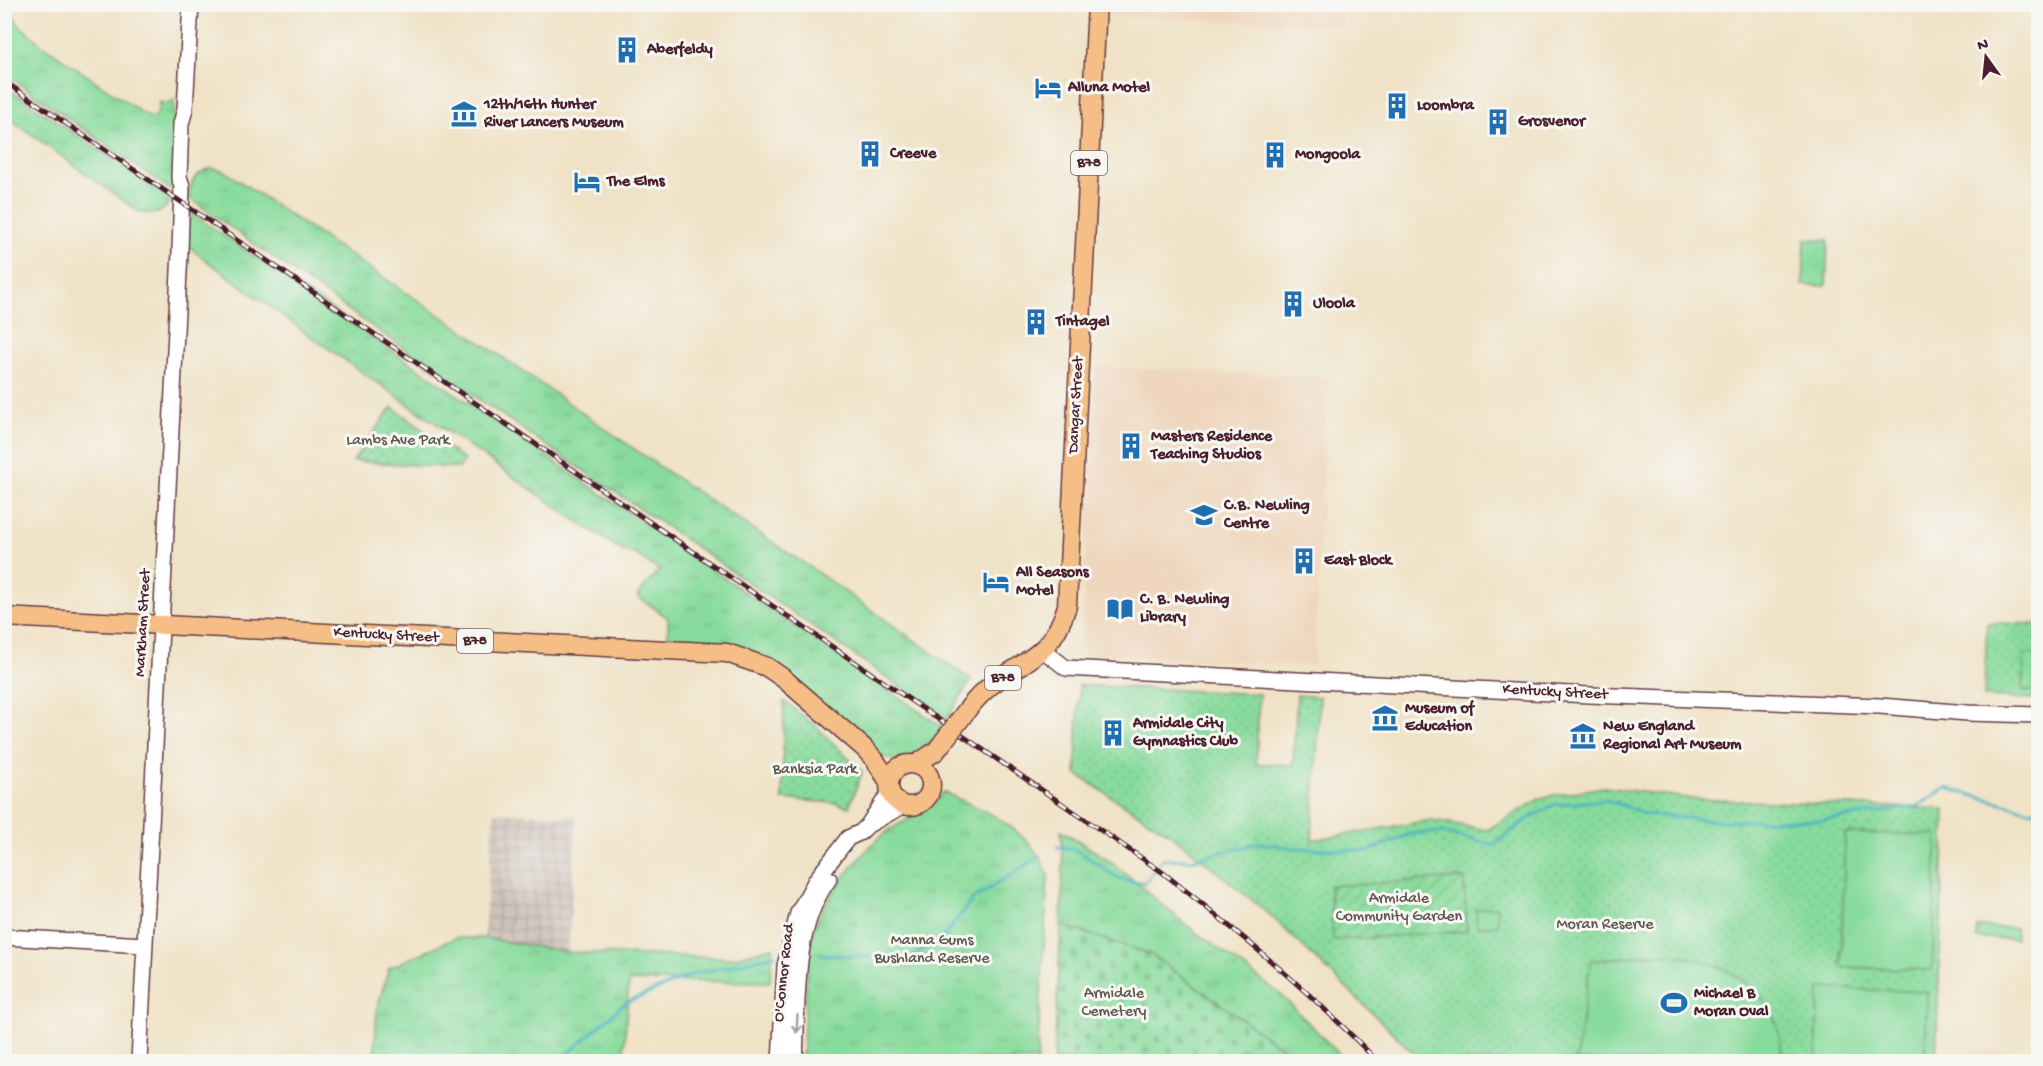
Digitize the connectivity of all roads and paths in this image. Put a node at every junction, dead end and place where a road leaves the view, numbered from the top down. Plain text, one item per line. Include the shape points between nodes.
1 (191, 4) edge
2 (1097, 4) edge
3 (4, 617) edge
4 (162, 626) junction
5 (1043, 650) junction
6 (2038, 715) edge
7 (939, 746) junction
8 (898, 776) junction
9 (930, 777) junction
10 (904, 805) junction
11 (864, 829) junction
12 (4, 937) edge
13 (145, 945) junction
14 (139, 1062) edge
15 (780, 1062) edge
16 (795, 1062) edge

1 - 4 street, Markham Street via 181,124 180,252
2 - 5 main road, Dangar Street / B78 via 1067,606
3 - 4 main road, Kentucky Street / B78
4 - 8 main road, Kentucky Street / B78 via 727,653 767,667 783,678
4 - 13 street, Markham Street
5 - 6 street, Kentucky Street via 1066,669
5 - 7 main road, Dangar Street / B78, bridge via 979,695
7 - 8 main road, Dangar Street / B78
7 - 9 main road, Dangar Street / B78
8 - 9 main road, B78 via 926,771
8 - 10 main road, B78 via 898,802
8 - 11 street, O'Connor Road
9 - 10 main road, B78 via 928,796 917,805
10 - 11 street, O'Connor Road
11 - 15 street, O'Connor Road via 848,838 816,880 798,913 785,966
11 -> 16 street, O'Connor Road via 811,910 802,947
12 - 13 street
13 - 14 street, Markham Street

